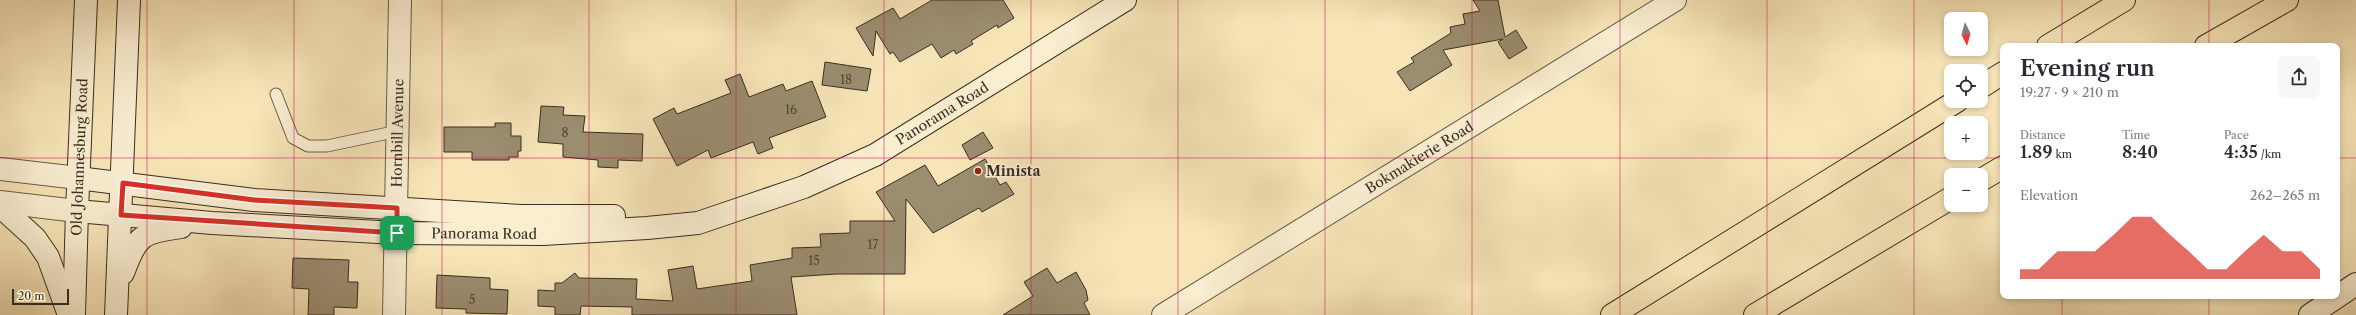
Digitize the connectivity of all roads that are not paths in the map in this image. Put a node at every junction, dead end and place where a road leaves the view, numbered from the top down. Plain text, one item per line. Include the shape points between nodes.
1 (86, 0) edge
2 (129, 0) edge
3 (400, 0) edge
4 (1125, 0) edge
5 (1675, 0) edge
6 (2124, 0) edge
7 (2287, 0) edge
8 (2053, 43) edge
9 (2211, 43) edge
10 (2000, 75) edge
11 (1988, 83) edge
12 (276, 94) dead end
13 (1946, 108) edge
14 (398, 131) junction
15 (0, 169) edge
16 (2000, 169) edge
17 (1988, 176) edge
18 (78, 178) junction
19 (123, 183) junction
20 (0, 202) edge
21 (1944, 202) edge
22 (0, 206) edge
23 (748, 206) junction
24 (397, 208) junction
25 (76, 211) junction
26 (121, 215) junction
27 (212, 223) junction
28 (397, 233) junction
29 (2356, 284) edge
30 (117, 288) junction
31 (2340, 295) edge
32 (2334, 299) edge
33 (69, 315) edge
34 (74, 315) edge
35 (116, 315) edge
36 (394, 315) edge
37 (1163, 315) edge
38 (1612, 315) edge
39 (1755, 315) edge
40 (2310, 315) edge

1 - 18 street, Old Johannesburg Road
2 - 19 street
3 - 14 street, Hornbill Avenue
4 - 23 street, Panorama Road via 875,155 804,187
5 - 37 street, Bokmakierie Road
6 - 8 highway
7 - 9 highway
10 - 11 highway
12 - 14 lane via 293,138 308,146 327,146
13 - 38 highway
14 - 24 street, Hornbill Avenue
15 - 18 street, Panorama Road
16 - 17 highway
18 - 19 street, Panorama Road
18 - 25 street, Old Johannesburg Road
19 - 24 street, Panorama Road via 254,200
19 - 26 street
20 - 25 street, Panorama Road
21 - 39 highway
22 - 33 street via 35,238 48,257
23 - 24 street, Panorama Road via 644,216 521,216
23 - 28 street, Panorama Road via 698,223 647,228 543,234
24 - 28 street, Hornbill Avenue
25 - 26 street, Panorama Road
25 - 34 street, Old Johannesburg Road
26 - 27 street, Panorama Road
26 - 30 street
27 - 28 street, Panorama Road
27 - 30 street via 157,230 143,237 134,245
28 - 36 street, Hornbill Avenue
29 - 31 street
30 - 35 street
32 - 40 street

